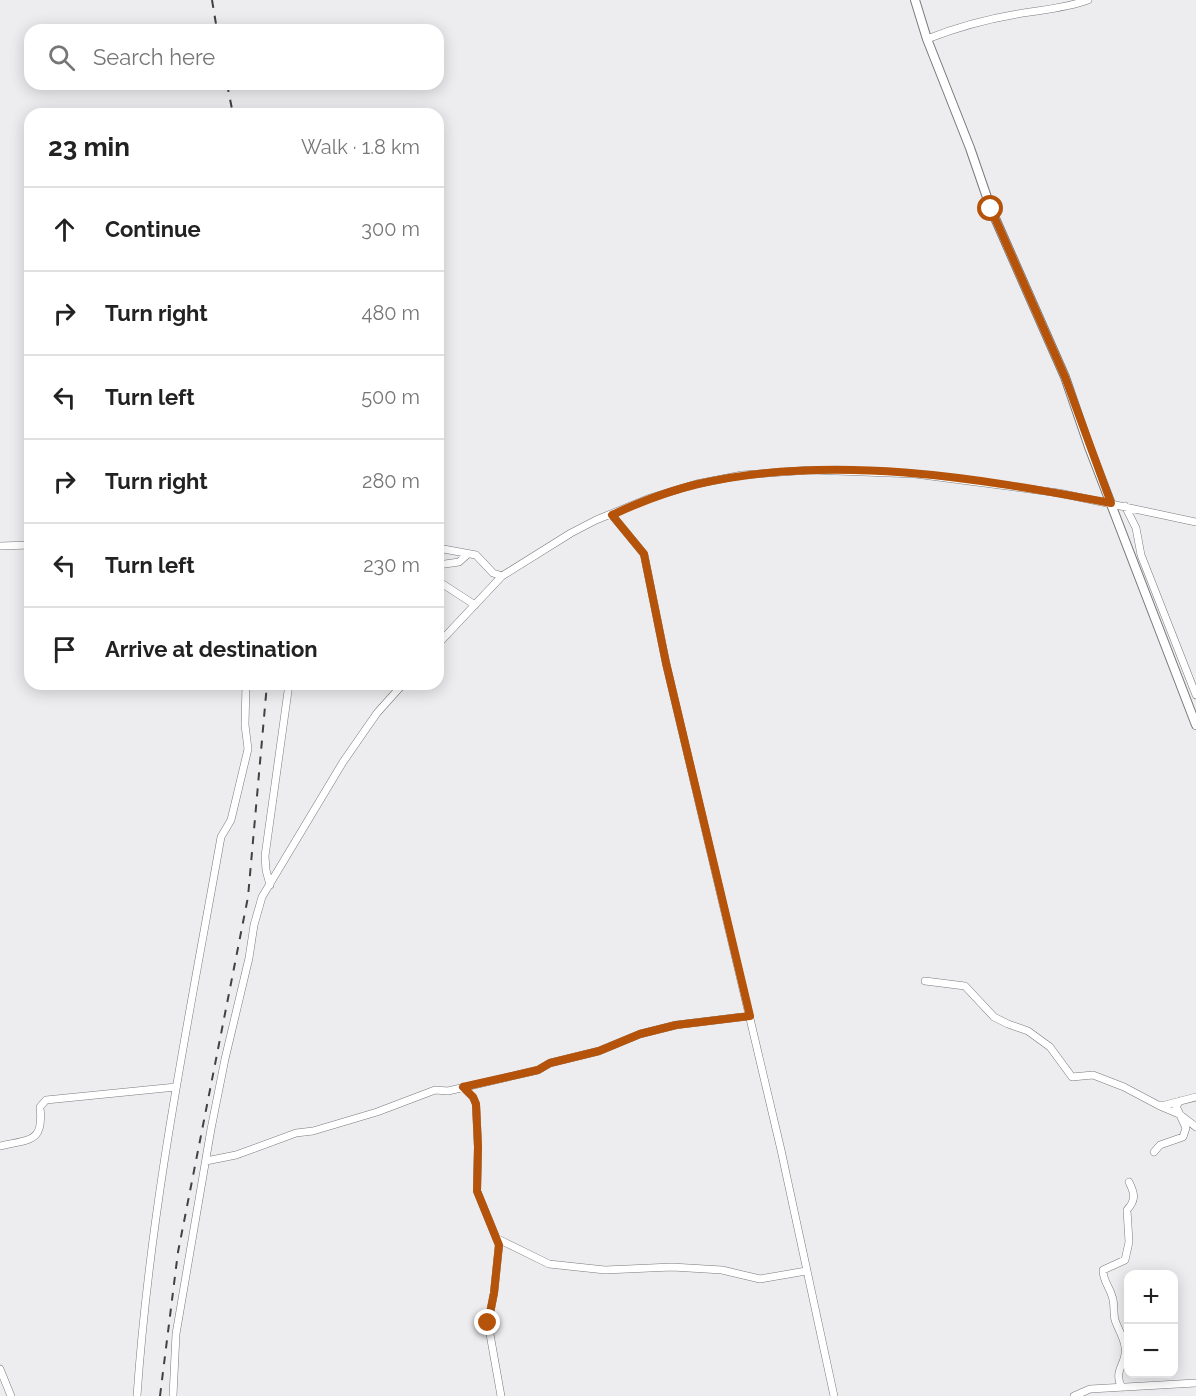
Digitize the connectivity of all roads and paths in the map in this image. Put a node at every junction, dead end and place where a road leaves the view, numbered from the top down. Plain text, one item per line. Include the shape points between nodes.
1 (915, 0) edge
2 (1088, 0) edge
3 (927, 39) junction
4 (1111, 503) junction
5 (1125, 506) junction
6 (612, 515) junction
7 (1196, 522) edge
8 (24, 545) edge
9 (0, 546) edge
10 (444, 549) edge
11 (468, 554) junction
12 (444, 564) edge
13 (502, 576) junction
14 (444, 585) edge
15 (475, 605) junction
16 (444, 638) edge
17 (1193, 677) edge
18 (1180, 683) junction
19 (246, 690) edge
20 (288, 690) edge
21 (398, 690) edge
22 (1196, 695) edge
23 (1196, 725) edge
24 (270, 885) junction
25 (925, 981) dead end
26 (750, 1016) junction
27 (176, 1087) junction
28 (463, 1087) junction
29 (1196, 1097) edge
30 (1180, 1101) junction
31 (1158, 1105) junction
32 (1179, 1114) junction
33 (1196, 1127) edge
34 (0, 1146) edge
35 (1154, 1152) dead end
36 (206, 1161) junction
37 (1129, 1182) dead end
38 (496, 1238) junction
39 (806, 1271) junction
40 (0, 1369) edge
41 (1196, 1383) edge
42 (1122, 1388) junction
43 (11, 1396) edge
44 (136, 1396) edge
45 (173, 1396) edge
46 (501, 1396) edge
47 (834, 1396) edge
48 (1074, 1396) edge

1 - 3 street
2 - 3 street via 977,23
3 - 4 street via 991,209 1065,377
4 - 5 street
4 - 6 street via 915,474 811,470 742,475 696,484
4 - 18 street
5 - 7 street
5 - 17 street via 1136,528 1141,555
6 - 13 street via 571,533
6 - 26 street via 644,554
8 - 9 street
10 - 11 street
11 - 12 street via 459,562
11 - 13 street via 476,555 493,573
13 - 15 street
14 - 15 street
15 - 16 street
17 - 18 street
17 - 22 street
18 - 23 street
19 - 27 street via 248,749 231,820 221,837
20 - 24 street via 265,856
21 - 24 street via 342,762
24 - 36 street via 254,925
25 - 31 street via 965,986 994,1017 1028,1030 1050,1047 1072,1077 1093,1075
26 - 28 street via 676,1025 538,1070
26 - 39 street
27 - 34 street via 50,1098 41,1103 39,1132 27,1140
27 - 44 street via 148,1271
28 - 36 street via 435,1090 345,1122
28 - 38 street via 476,1104 477,1191
29 - 30 street
30 - 31 street
30 - 32 street via 1176,1106
31 - 32 street
32 - 33 street
32 - 35 street via 1186,1128 1183,1137 1160,1145
36 - 45 street via 176,1334
37 - 42 street via 1135,1193 1127,1210 1129,1242 1125,1260 1103,1270 1125,1345 1118,1371
38 - 39 street via 547,1263 605,1270 672,1267 722,1270 760,1279
38 - 46 street via 499,1245 488,1323
39 - 47 street
40 - 43 street
41 - 42 street
42 - 48 street via 1090,1389

